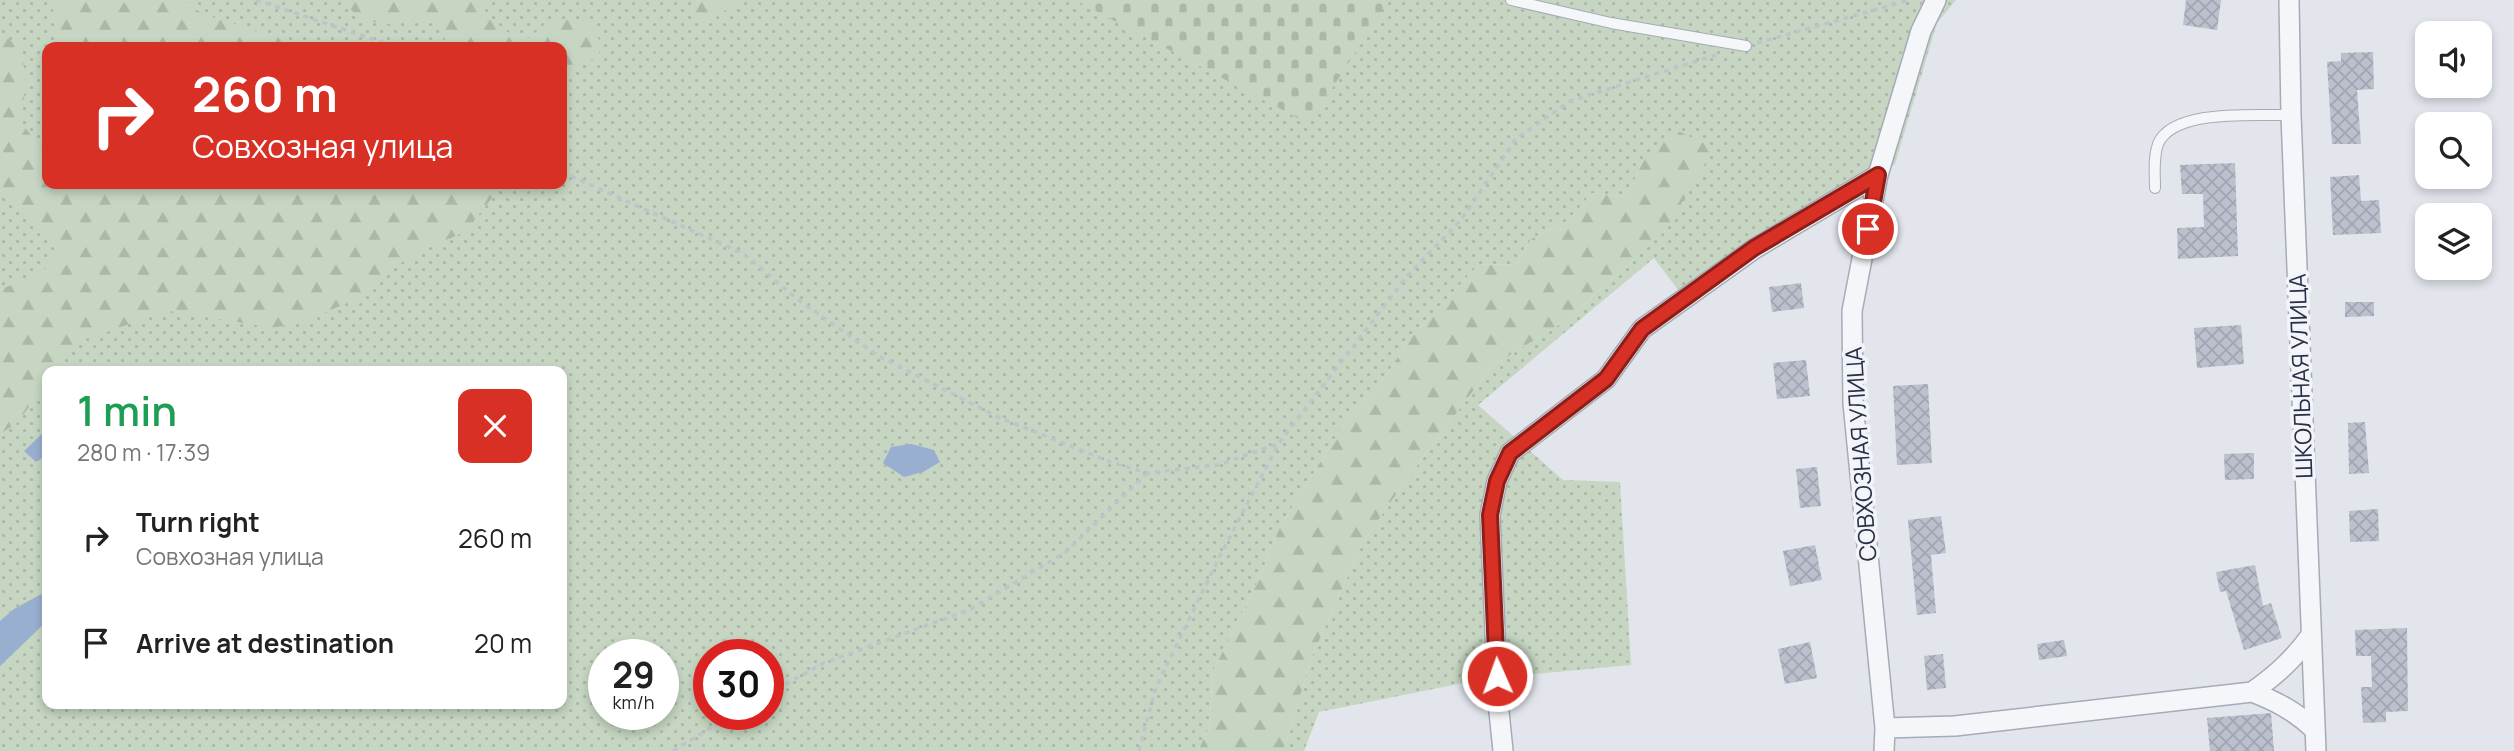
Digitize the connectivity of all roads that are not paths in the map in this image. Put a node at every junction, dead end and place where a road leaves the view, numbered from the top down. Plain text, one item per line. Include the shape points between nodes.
1 (1511, 0) edge
2 (1936, 0) edge
3 (2289, 0) edge
4 (1745, 46) road end
5 (2291, 116) junction
6 (1878, 175) junction
7 (2155, 188) dead end
8 (2311, 635) junction
9 (2252, 692) junction
10 (1885, 728) junction
11 (2315, 730) junction
12 (1503, 751) edge
13 (1884, 751) edge
14 (2316, 751) edge

1 - 4 lane
2 - 6 street, СОВХОЗНАЯ УЛИЦА via 1921,31
3 - 5 street, ШКОЛЬНАЯ УЛИЦА
5 - 7 lane via 2202,118 2175,125 2162,136 2154,158
5 - 8 street, ШКОЛЬНАЯ УЛИЦА
6 - 10 street, СОВХОЗНАЯ УЛИЦА via 1852,311 1853,403
6 - 12 street via 1754,248 1642,329 1606,379 1510,453 1497,481 1490,515
8 - 9 street via 2284,669
8 - 11 street, ШКОЛЬНАЯ УЛИЦА
9 - 10 street via 1955,726
9 - 11 street via 2281,703
10 - 13 street, СОВХОЗНАЯ УЛИЦА
11 - 14 street, ШКОЛЬНАЯ УЛИЦА

